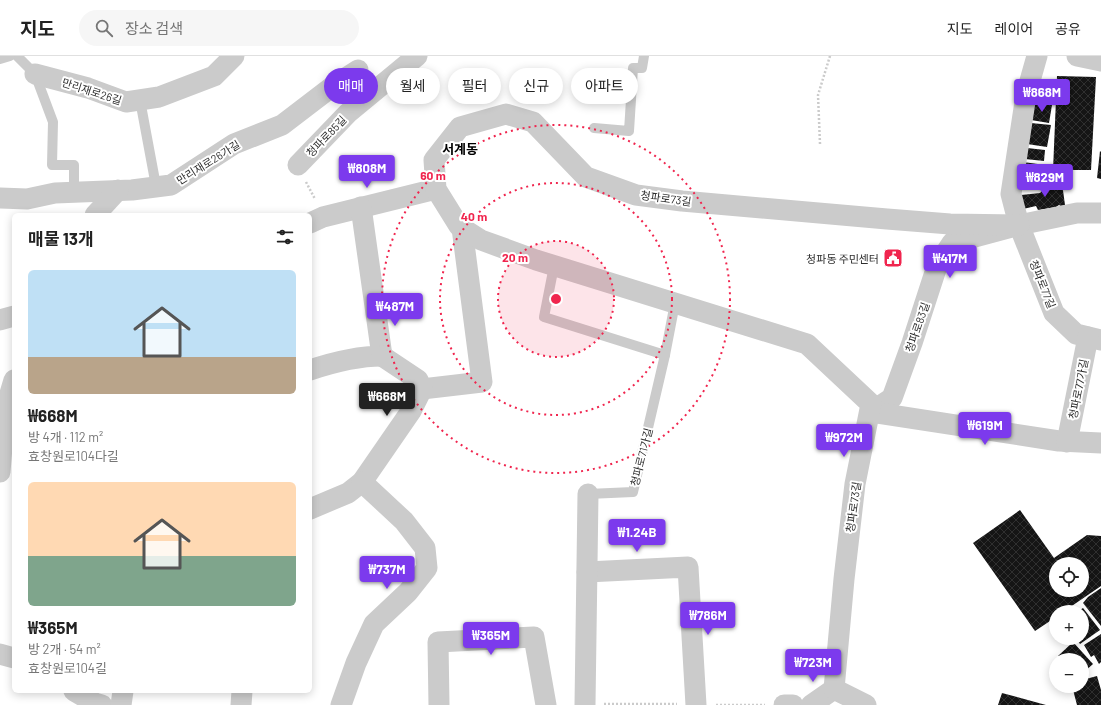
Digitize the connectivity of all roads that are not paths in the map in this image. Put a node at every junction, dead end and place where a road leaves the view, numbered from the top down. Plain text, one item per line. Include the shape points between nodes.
1 (10, 56) edge
2 (17, 56) edge
3 (234, 56) edge
4 (418, 56) edge
5 (644, 56) edge
6 (1037, 56) edge
7 (1077, 56) edge
8 (0, 59) edge
9 (1101, 61) edge
10 (354, 63) edge
11 (35, 74) junction
12 (378, 88) edge
13 (140, 100) junction
14 (359, 104) edge
15 (594, 128) dead end
16 (298, 165) road end
17 (156, 186) junction
18 (436, 189) junction
19 (118, 190) junction
20 (74, 192) junction
21 (0, 198) edge
22 (361, 207) junction
23 (97, 213) edge
24 (1101, 213) edge
25 (317, 220) edge
26 (1019, 225) junction
27 (462, 228) junction
28 (554, 266) junction
29 (675, 303) junction
30 (12, 317) edge
31 (0, 320) edge
32 (1095, 339) edge
33 (665, 354) junction
34 (382, 356) junction
35 (312, 369) edge
36 (12, 387) edge
37 (422, 389) junction
38 (871, 412) junction
39 (8, 436) edge
40 (1067, 442) junction
41 (1101, 443) edge
42 (0, 472) edge
43 (362, 482) junction
44 (588, 494) joint
45 (312, 508) edge
46 (587, 572) junction
47 (0, 654) edge
48 (12, 657) edge
49 (834, 689) junction
50 (78, 693) edge
51 (122, 693) edge
52 (242, 693) edge
53 (102, 705) edge
54 (121, 705) edge
55 (241, 705) edge
56 (342, 705) edge
57 (439, 705) edge
58 (546, 705) edge
59 (585, 705) edge
60 (696, 705) edge
61 (784, 705) edge
62 (793, 705) edge
63 (811, 705) edge
64 (866, 705) edge

1 - 8 lane
2 - 11 lane
3 - 13 street, 만리재로26길 via 214,76 159,97
4 - 12 street, 청파로85길
5 - 15 lane via 642,68 633,68 628,131
6 - 26 street, 청파로77길 via 1026,94 1011,194
7 - 9 street
10 - 17 street, 만리재로26가길 via 333,86 282,124 234,144 171,185
11 - 13 street, 만리재로26길 via 88,88 126,102
11 - 20 lane via 53,122 52,164 74,164
13 - 17 lane
14 - 16 street, 청파로85길
17 - 19 street, 만리재로26가길
18 - 22 street
18 - 26 street, 청파로73길 via 434,160 460,127 506,114 533,122 586,177 636,194 682,201 950,224
18 - 27 street, 청파로73길
19 - 20 street, 만리재로26가길
19 - 23 street
20 - 21 street, 만리재로26가길 via 27,199
22 - 25 street
22 - 34 street
24 - 26 street, 청파로83길 via 1077,213
26 - 32 street, 청파로77길 via 1054,313 1076,334
26 - 38 street, 청파로83길 via 952,243 937,266 892,398
27 - 28 street, 청파로73길 via 481,240
27 - 37 street, 청파로73길 via 482,382
28 - 29 street, 청파로73길
28 - 33 lane via 544,317
29 - 33 lane, 청파로71가길
29 - 38 street, 청파로73길 via 807,344 872,404
30 - 31 street
32 - 40 street, 청파로77가길
33 - 44 lane, 청파로71가길 via 633,492
34 - 35 street via 336,361
34 - 37 street via 418,380
36 - 39 street via 5,410
37 - 43 street via 411,411
38 - 40 street
38 - 49 street, 청파로73길 via 855,484
39 - 42 street
40 - 41 street
43 - 45 street via 348,493
43 - 56 street via 404,521 425,548 427,568 408,592 374,624 356,662
44 - 46 street, 청파로71가길
46 - 59 street, 청파로71가길
46 - 60 street via 688,567
47 - 48 street
49 - 63 street
49 - 64 street
50 - 53 street
51 - 54 street
52 - 55 street
57 - 58 street via 438,642 534,637
61 - 62 street

